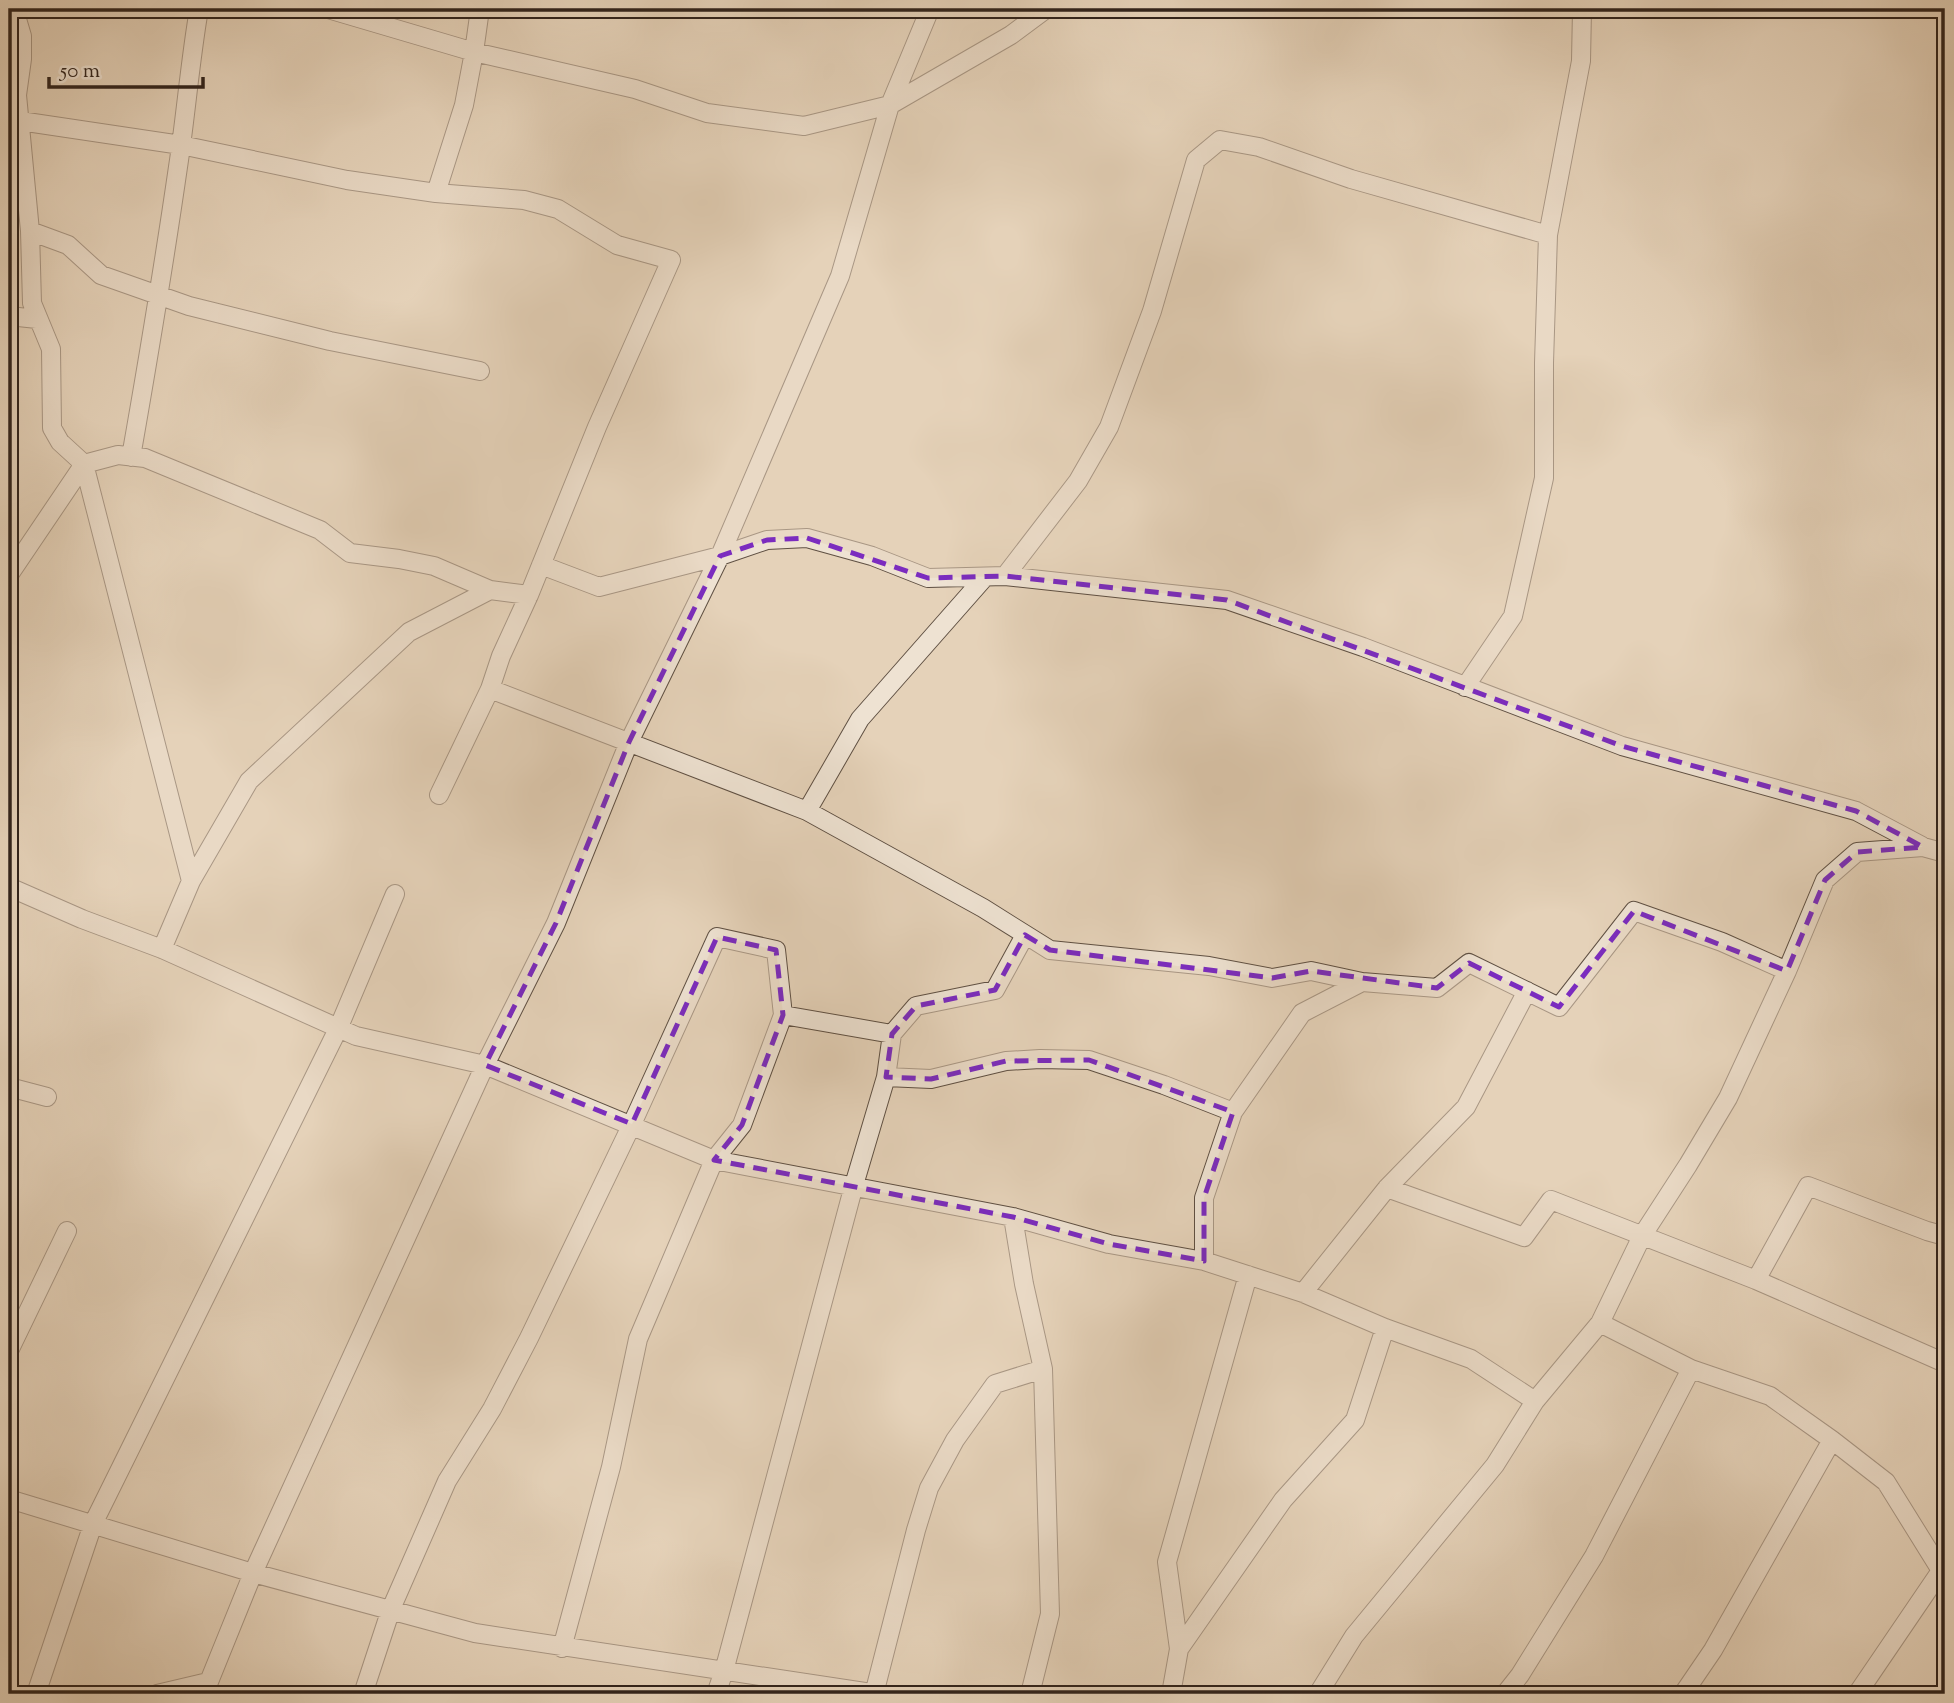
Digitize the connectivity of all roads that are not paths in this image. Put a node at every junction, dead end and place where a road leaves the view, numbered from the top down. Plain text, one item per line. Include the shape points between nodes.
1 (14, 9) edge
2 (199, 9) edge
3 (328, 9) edge
4 (480, 9) edge
5 (930, 9) edge
6 (1046, 9) edge
7 (1582, 9) edge
8 (474, 52) junction
9 (890, 104) junction
10 (20, 121) junction
11 (181, 145) junction
12 (436, 193) junction
13 (30, 231) junction
14 (1548, 236) junction
15 (160, 296) junction
16 (9, 316) edge
17 (37, 319) junction
18 (480, 371) dead end
19 (131, 457) junction
20 (84, 464) junction
21 (720, 556) junction
22 (541, 565) junction
23 (9, 575) edge
24 (985, 576) junction
25 (1005, 576) junction
26 (490, 590) junction
27 (529, 595) junction
28 (1465, 687) junction
29 (490, 690) junction
30 (629, 742) junction
31 (439, 795) dead end
32 (807, 811) junction
33 (1923, 847) junction
34 (1945, 853) edge
35 (191, 881) junction
36 (9, 887) edge
37 (395, 894) dead end
38 (1026, 935) junction
39 (162, 949) junction
40 (1787, 971) junction
41 (1362, 982) junction
42 (1527, 991) junction
43 (783, 1015) junction
44 (338, 1029) junction
45 (892, 1034) junction
46 (485, 1065) junction
47 (886, 1077) junction
48 (9, 1087) edge
49 (47, 1097) dead end
50 (1233, 1112) junction
51 (632, 1124) junction
52 (714, 1160) junction
53 (854, 1185) junction
54 (1387, 1188) junction
55 (1013, 1217) junction
56 (67, 1231) dead end
57 (1642, 1236) junction
58 (1945, 1236) edge
59 (1204, 1261) junction
60 (1248, 1275) junction
61 (1756, 1280) junction
62 (1303, 1293) junction
63 (1601, 1324) junction
64 (1385, 1328) junction
65 (9, 1351) edge
66 (1945, 1363) edge
67 (1042, 1369) junction
68 (1691, 1369) junction
69 (1535, 1401) junction
70 (1832, 1440) junction
71 (9, 1499) edge
72 (93, 1524) junction
73 (253, 1573) junction
74 (1943, 1575) edge
75 (391, 1609) junction
76 (562, 1648) junction
77 (1179, 1649) junction
78 (724, 1671) junction
79 (206, 1688) edge
80 (36, 1694) edge
81 (157, 1694) edge
82 (363, 1694) edge
83 (716, 1694) edge
84 (876, 1694) edge
85 (1030, 1694) edge
86 (1171, 1694) edge
87 (1318, 1694) edge
88 (1505, 1694) edge
89 (1683, 1694) edge
90 (1857, 1694) edge

1 - 10 street via 22,36 16,95
2 - 11 street
3 - 8 street
4 - 8 street
5 - 9 street
6 - 9 street via 1011,35
7 - 14 street via 1581,61
8 - 9 street via 635,89 708,113 804,126
8 - 12 street via 464,105
9 - 21 street via 839,276
10 - 11 street
10 - 13 street
11 - 12 street via 347,180
11 - 15 street
12 - 22 street via 524,200 558,209 617,245 671,260
13 - 15 street via 68,245 101,275
13 - 17 street via 32,303
14 - 25 street via 1351,179 1259,147 1220,140 1196,160 1152,311 1109,427 1078,481
14 - 28 street via 1544,478 1513,616
15 - 18 street via 330,341
15 - 19 street
16 - 17 street
17 - 20 street via 51,349 52,428
19 - 20 street via 118,455
19 - 26 street via 145,458 284,514 320,530 350,553 434,566
20 - 23 street
20 - 35 street
21 - 22 street via 599,587
21 - 24 street via 767,540 807,538 928,578
21 - 30 street
22 - 27 street
24 - 25 street
24 - 32 street via 860,719
25 - 28 street via 1227,600
26 - 27 street
26 - 35 street via 409,632 249,780
27 - 29 street
28 - 33 street via 1622,746 1856,811
29 - 30 street
29 - 31 street
30 - 32 street
30 - 46 street via 556,922
32 - 38 street
33 - 34 street
33 - 40 street via 1857,852 1825,880
35 - 39 street
36 - 39 street
37 - 44 street
38 - 41 street via 1050,950 1209,966 1272,978 1311,971
38 - 45 street via 995,990 916,1006
39 - 44 street
40 - 42 street via 1634,911 1559,1007
40 - 57 street via 1728,1098
41 - 42 street via 1437,989 1469,963
41 - 50 street via 1302,1013
42 - 54 street via 1466,1107
43 - 45 street
43 - 51 street via 776,950 717,937
43 - 52 street via 742,1125
44 - 46 street
44 - 72 street
45 - 47 street
46 - 51 street
46 - 73 street
47 - 50 street via 931,1079 1006,1062 1089,1060
47 - 53 street
48 - 49 street
50 - 59 street via 1204,1198
51 - 52 street
51 - 75 street via 523,1350 447,1481
52 - 53 street
52 - 76 street via 638,1339 611,1467
53 - 55 street
53 - 78 street
54 - 57 street via 1524,1237 1551,1200
54 - 62 street
55 - 59 street via 1109,1244
55 - 67 street
56 - 65 street
57 - 61 street
57 - 63 street
58 - 61 street via 1808,1186
59 - 60 street
60 - 62 street
60 - 77 street via 1167,1562
61 - 66 street
62 - 64 street
63 - 68 street
63 - 69 street
64 - 69 street via 1471,1359
64 - 77 street via 1355,1420 1283,1500
67 - 84 street via 995,1384 955,1440 929,1488
67 - 85 street via 1050,1614
68 - 70 street via 1770,1396
68 - 88 street via 1594,1556
69 - 87 street via 1495,1465 1354,1636
70 - 74 street via 1886,1482
70 - 89 street via 1727,1626
71 - 72 street
72 - 73 street
72 - 80 street
73 - 75 street
73 - 79 street
74 - 90 street
75 - 76 street via 475,1633
75 - 82 street
76 - 78 street
77 - 86 street
78 - 83 street
78 - 84 street
79 - 81 street

